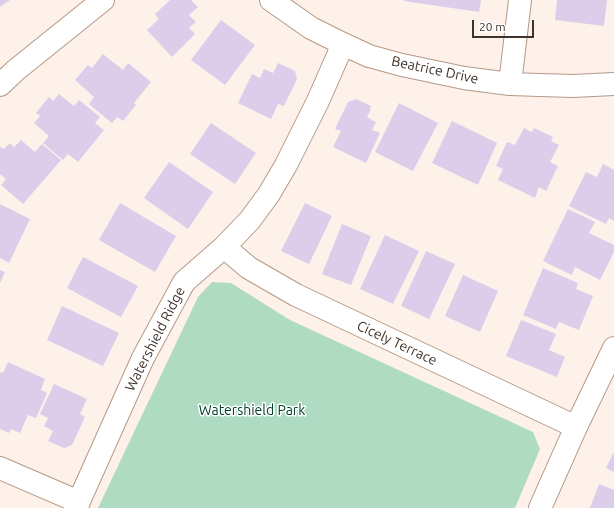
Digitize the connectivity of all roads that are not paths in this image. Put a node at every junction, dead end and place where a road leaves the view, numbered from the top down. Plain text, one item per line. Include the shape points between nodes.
1 (103, 0) edge
2 (271, 0) edge
3 (520, 0) edge
4 (342, 44) junction
5 (510, 84) junction
6 (614, 84) edge
7 (0, 85) edge
8 (224, 247) junction
9 (614, 348) edge
10 (576, 427) junction
11 (0, 468) edge
12 (77, 505) edge
13 (540, 508) edge

1 - 7 street
2 - 4 street, Beatrice Drive via 311,28
3 - 5 street
4 - 5 street, Beatrice Drive via 369,56 428,71
4 - 8 street, Watershield Ridge via 318,101 286,165 250,220
5 - 6 street, Beatrice Drive
8 - 10 street, Cicely Terrace via 249,268 296,295
8 - 12 street, Watershield Ridge via 184,282 143,358
9 - 10 street
10 - 13 street
11 - 12 street

